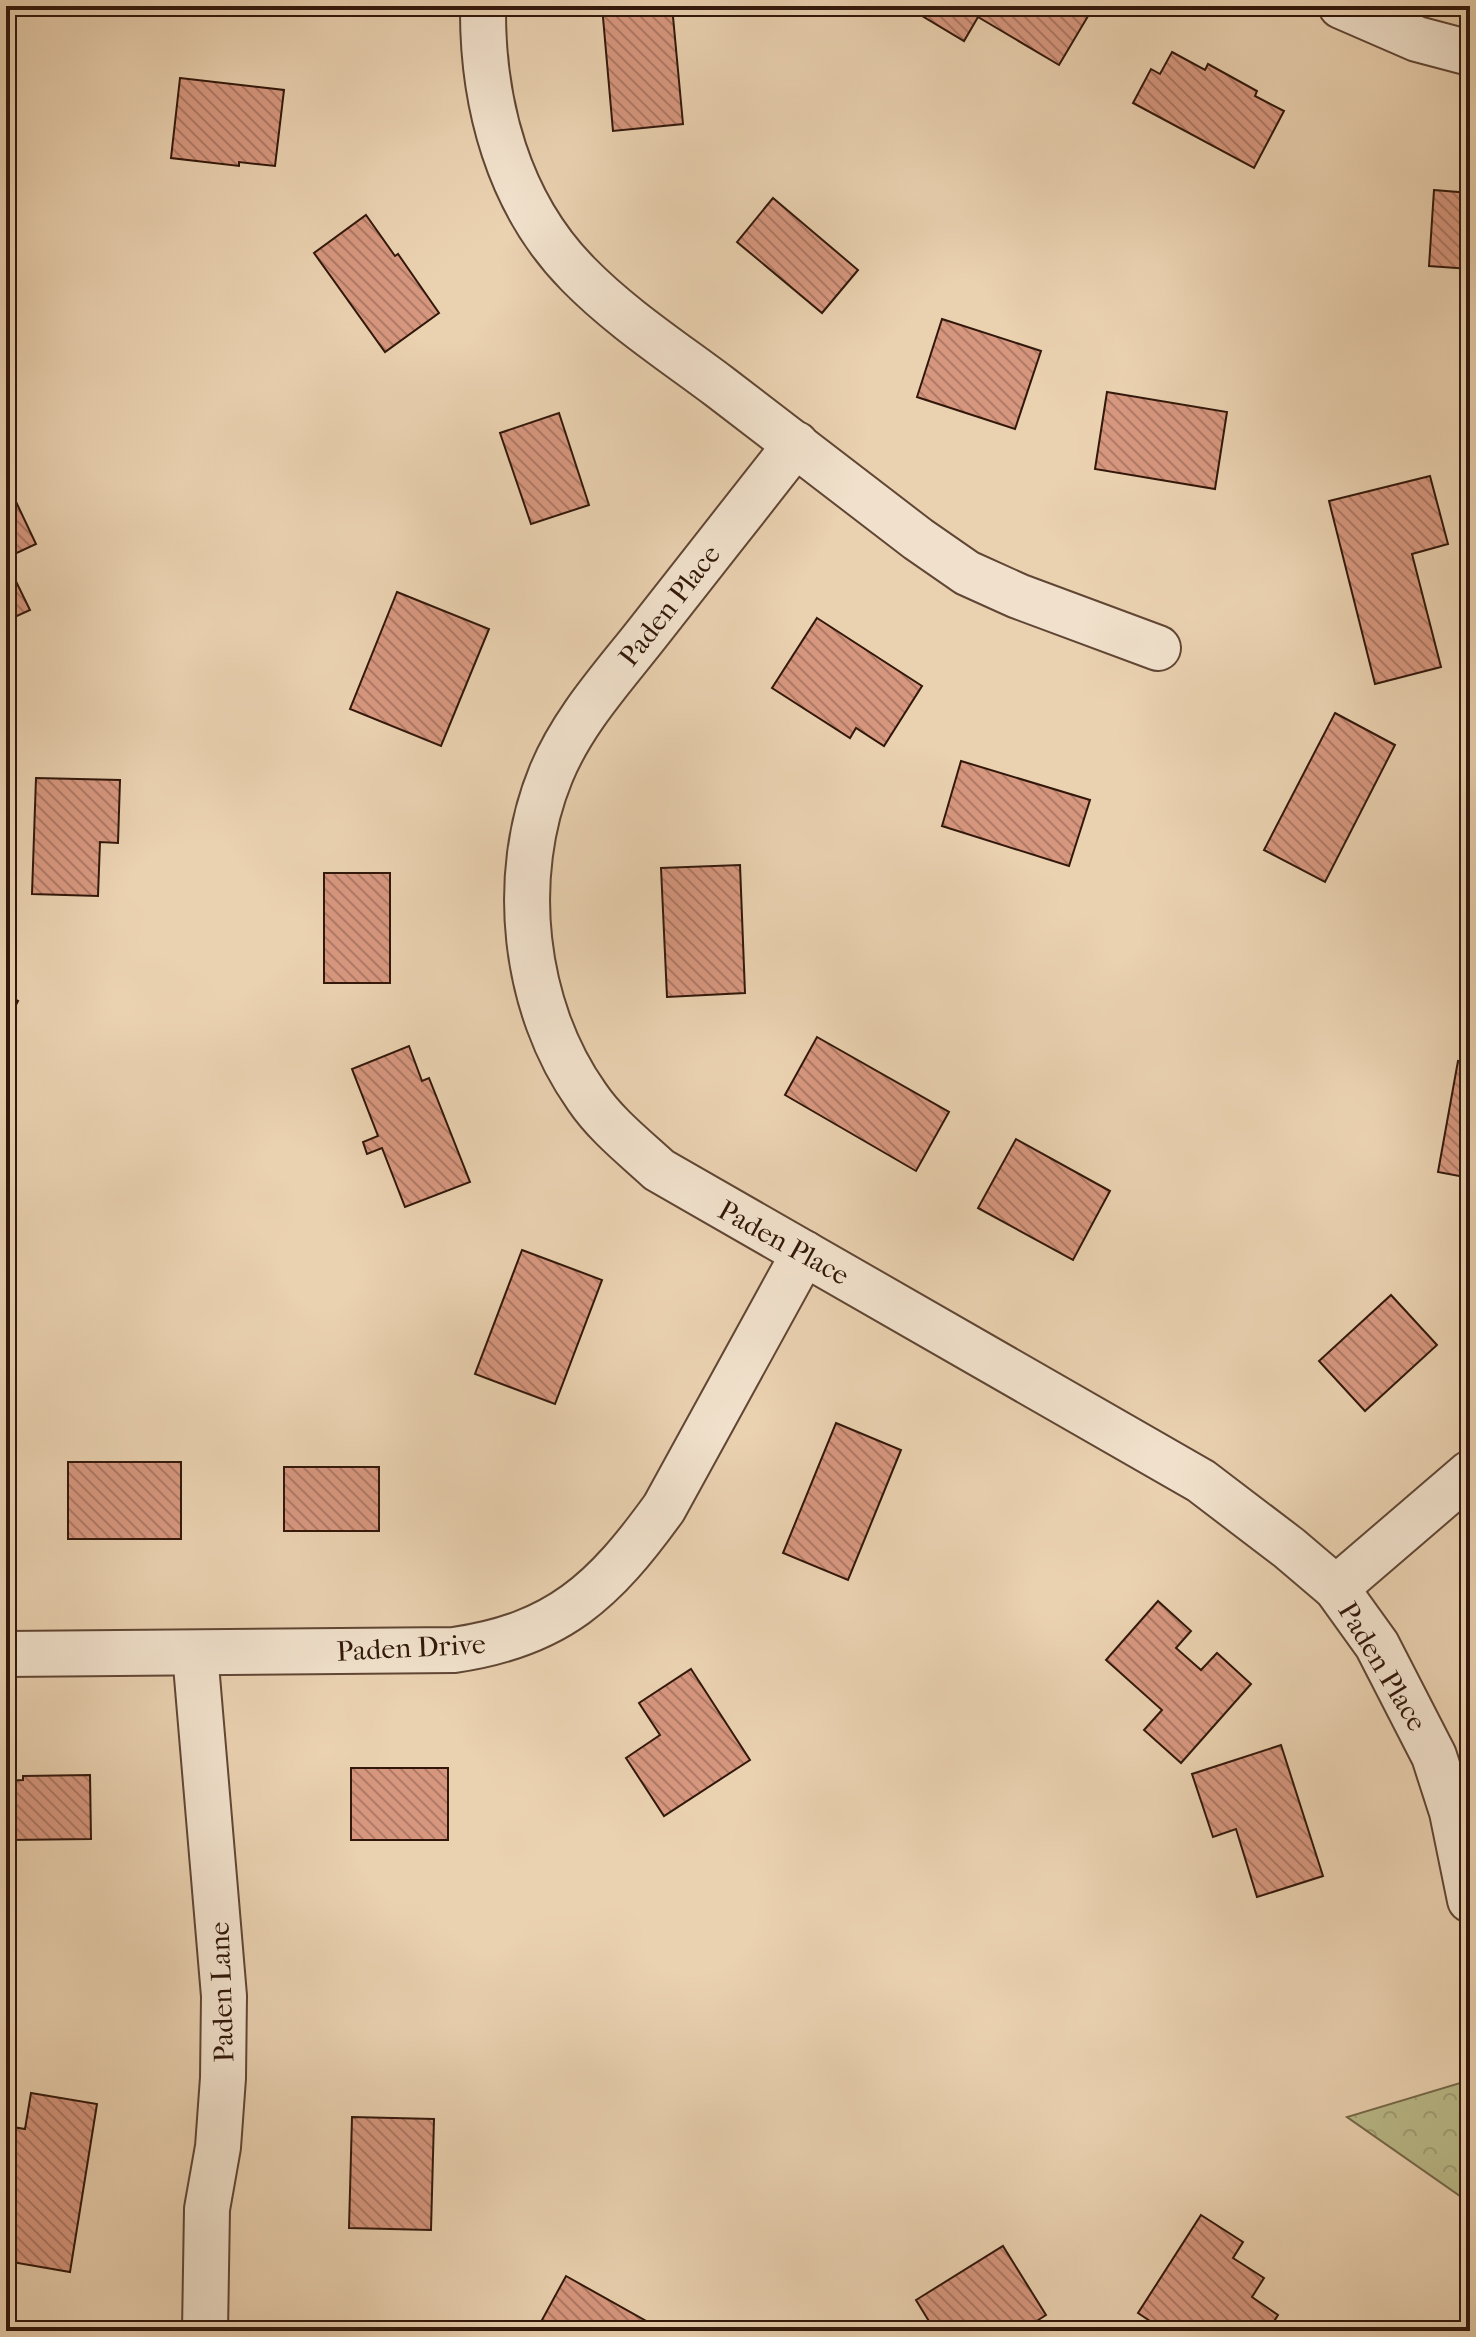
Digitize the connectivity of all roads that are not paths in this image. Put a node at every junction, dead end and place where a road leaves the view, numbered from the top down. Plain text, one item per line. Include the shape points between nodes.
1 (483, 6) edge
2 (1341, 6) edge
3 (1470, 53) edge
4 (796, 444) junction
5 (1158, 648) dead end
6 (804, 1253) junction
7 (1470, 1473) edge
8 (1336, 1588) junction
9 (195, 1653) junction
10 (6, 1654) edge
11 (1470, 1900) edge
12 (205, 2331) edge

1 - 4 street via 491,104 508,165 551,243 625,315
2 - 3 street via 1417,39
4 - 5 street via 967,573
4 - 6 street, Paden Place via 573,733 535,822 528,938 557,1046 587,1098 618,1134 659,1170
6 - 8 street, Paden Place via 1201,1481
6 - 9 street, Paden Drive via 664,1508 604,1582 570,1610 533,1631 454,1650
7 - 8 street
8 - 11 street, Paden Place via 1377,1645 1434,1756
9 - 10 street, Paden Drive
9 - 12 street, Paden Lane via 224,1996 219,2134 207,2209

